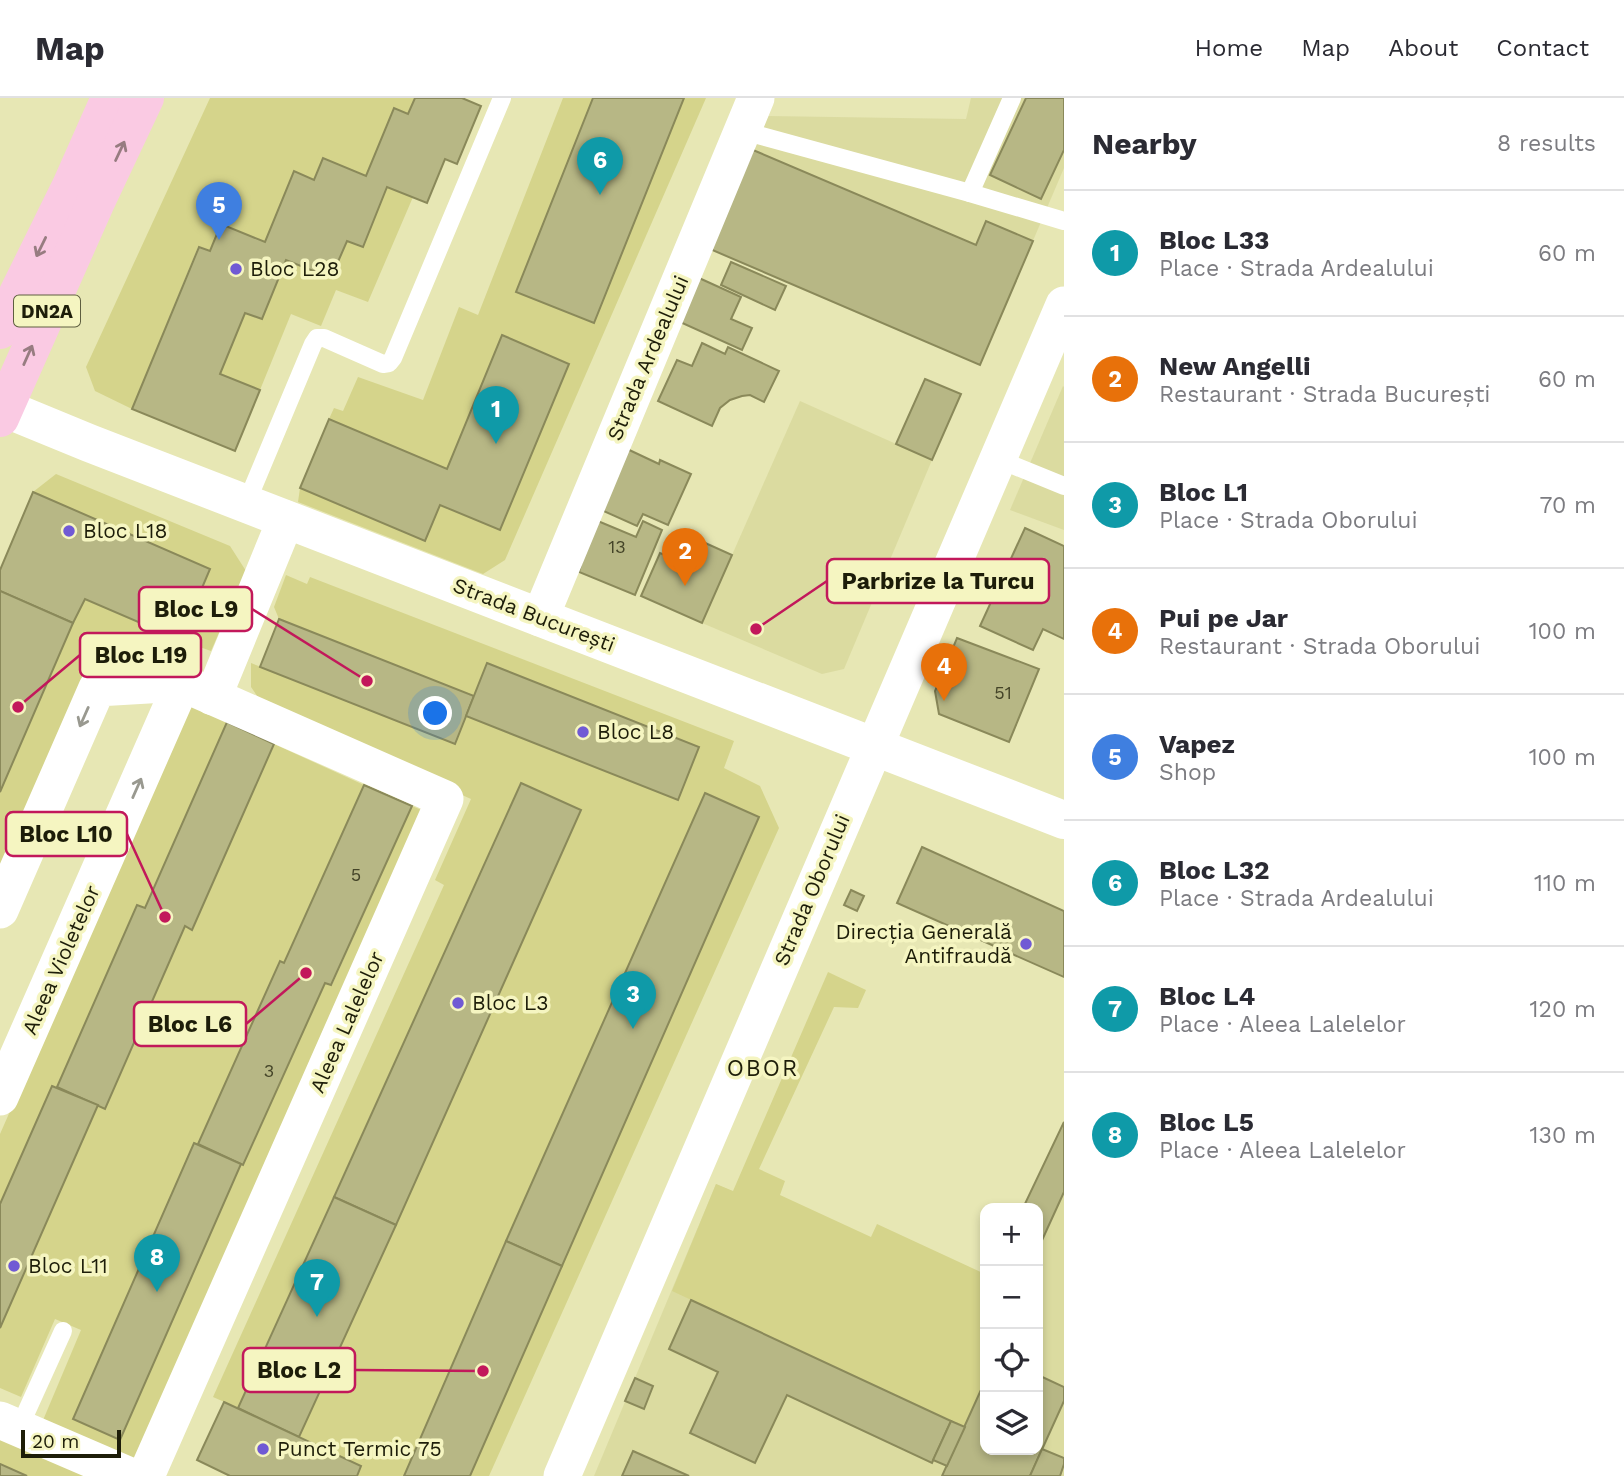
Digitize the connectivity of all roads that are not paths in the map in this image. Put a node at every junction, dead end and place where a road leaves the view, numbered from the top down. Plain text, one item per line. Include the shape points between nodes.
1 (110, 98) edge
2 (145, 98) edge
3 (502, 98) edge
4 (756, 98) edge
5 (1012, 98) edge
6 (743, 131) junction
7 (970, 193) junction
8 (1064, 221) edge
9 (1064, 305) edge
10 (0, 330) edge
11 (2, 413) edge
12 (998, 459) junction
13 (1064, 486) edge
14 (246, 504) junction
15 (286, 519) junction
16 (541, 618) junction
17 (131, 686) junction
18 (198, 690) junction
19 (164, 724) junction
20 (874, 747) junction
21 (1064, 820) edge
22 (0, 910) edge
23 (0, 1097) edge
24 (64, 1331) dead end
25 (10, 1424) edge
26 (130, 1476) edge
27 (146, 1476) edge
28 (562, 1476) edge

1 -> 10 main road, DN2A
11 -> 2 main road, DN2A
3 - 14 lane via 393,358 383,363 317,338
4 - 6 street, Strada Ardealului
5 - 7 lane
6 - 7 lane
6 - 16 street, Strada Ardealului
7 - 8 lane
9 - 12 street, Strada Oborului
11 - 14 street, Strada București
12 - 13 lane
12 - 20 street, Strada Oborului
14 - 15 street, Strada București
15 - 16 street, Strada București
15 - 18 street, Aleea Violetelor
16 - 20 street, Strada București
17 - 18 street
17 - 19 street
17 -> 22 street via 96,688
18 - 19 street, Aleea Violetelor
18 - 27 street, Aleea Lalelelor via 445,799
23 -> 19 street, Aleea Violetelor
20 - 21 street, Strada București
20 - 28 street, Strada Oborului
24 - 25 lane
25 - 26 street

